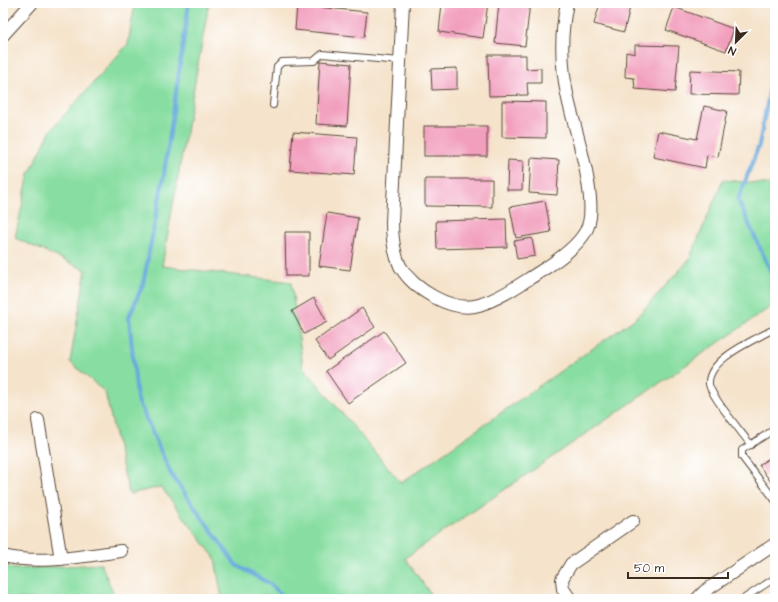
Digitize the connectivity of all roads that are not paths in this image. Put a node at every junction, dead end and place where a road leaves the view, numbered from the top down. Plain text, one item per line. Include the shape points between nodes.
1 (32, 3) edge
2 (403, 3) edge
3 (567, 3) edge
4 (3, 35) edge
5 (400, 61) junction
6 (274, 105) dead end
7 (775, 330) edge
8 (38, 420) dead end
9 (775, 429) edge
10 (750, 445) junction
11 (775, 500) edge
12 (633, 521) dead end
13 (775, 544) edge
14 (121, 551) dead end
15 (3, 556) edge
16 (61, 559) junction
17 (775, 578) edge
18 (570, 599) edge
19 (697, 599) edge
20 (743, 599) edge

1 - 4 street
2 - 5 street
3 - 5 street via 561,45 568,98 584,161 591,217 588,228 580,240 548,266 502,296 478,305 457,305 434,298 416,286 400,266 393,247
5 - 6 lane via 322,54 314,61 282,62 277,67
7 - 10 lane via 722,359 710,373 709,386
8 - 16 street
9 - 10 lane
10 - 11 lane via 742,450 742,457
12 - 18 street via 571,564 562,579 562,589
13 - 19 street
14 - 16 street
15 - 16 street via 20,560
17 - 20 lane

